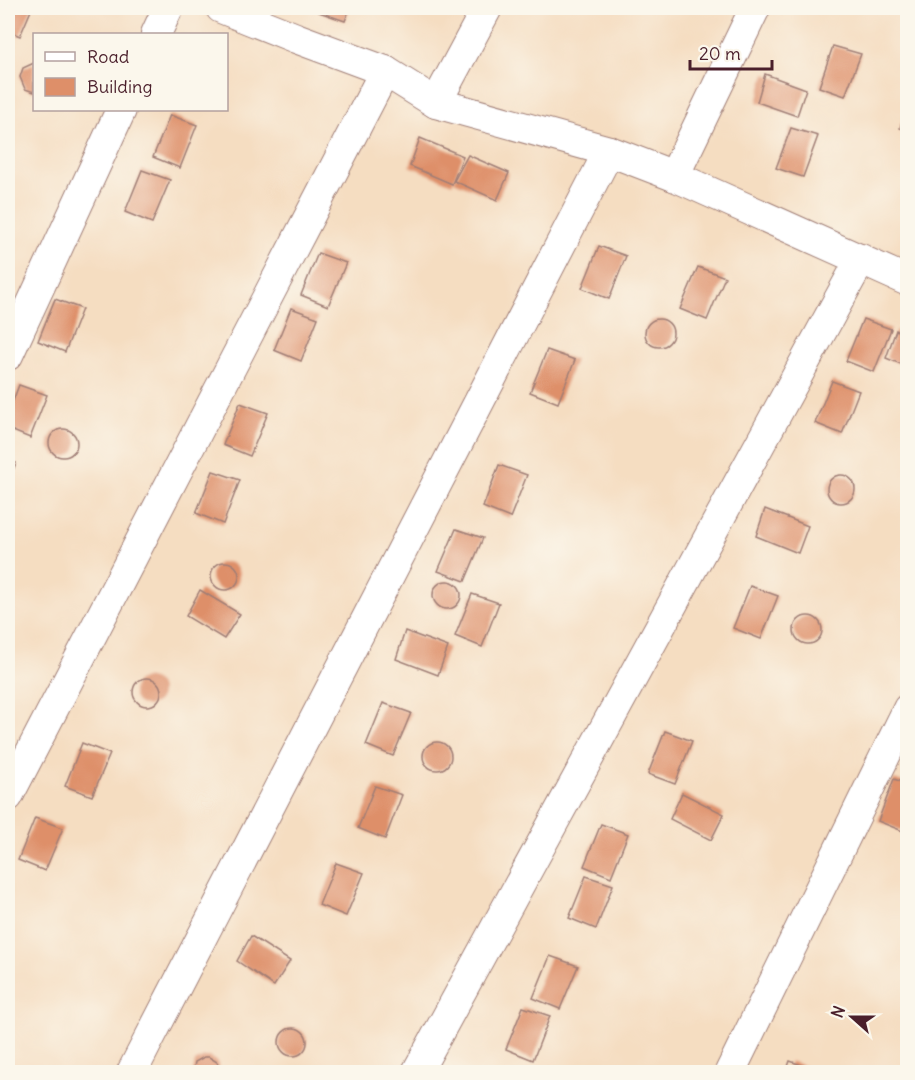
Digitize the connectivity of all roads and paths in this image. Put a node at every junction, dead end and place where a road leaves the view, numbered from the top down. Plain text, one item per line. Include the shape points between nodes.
1 (168, 8) edge
2 (221, 8) edge
3 (487, 8) edge
4 (754, 8) edge
5 (156, 33) edge
6 (385, 71) junction
7 (436, 103) junction
8 (121, 111) edge
9 (609, 151) junction
10 (674, 176) junction
11 (861, 259) junction
12 (908, 281) edge
13 (8, 355) edge
14 (908, 708) edge
15 (8, 796) edge
16 (132, 1072) edge
17 (417, 1072) edge
18 (730, 1072) edge

1 - 5 street
2 - 6 street
3 - 7 street
4 - 10 street
6 - 7 street
6 - 15 street
7 - 9 street
8 - 13 street
9 - 10 street
9 - 16 street
10 - 11 street
11 - 12 street
11 - 17 street
14 - 18 street

